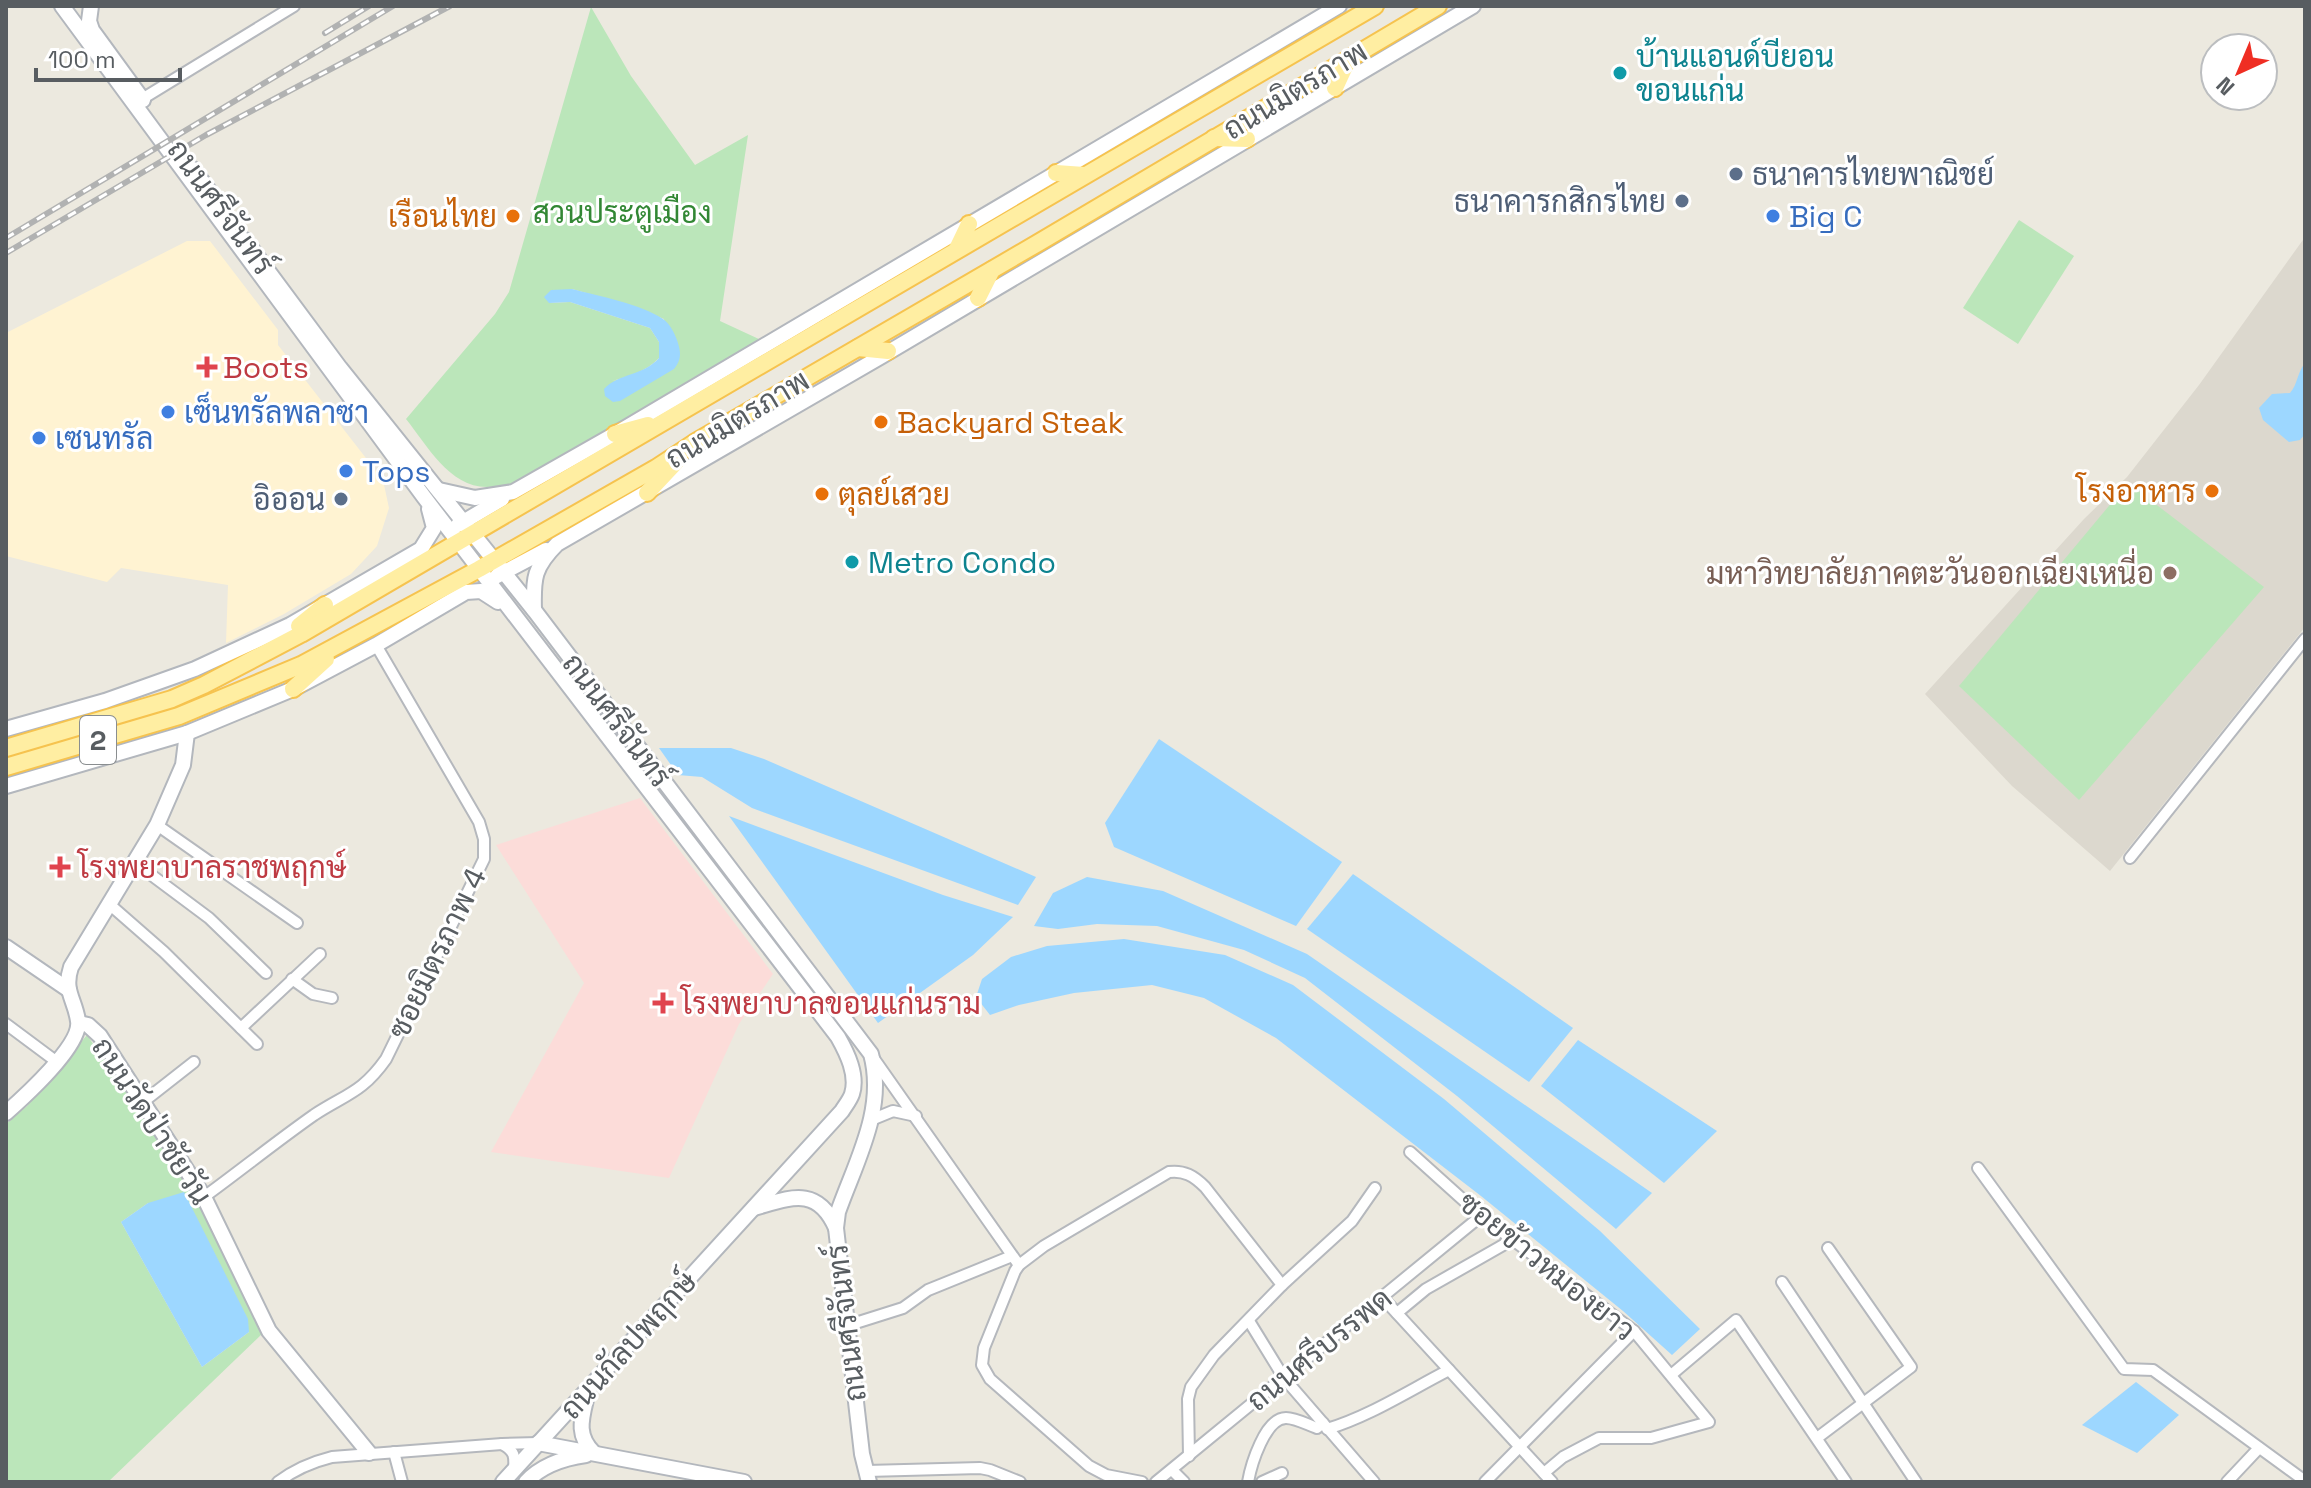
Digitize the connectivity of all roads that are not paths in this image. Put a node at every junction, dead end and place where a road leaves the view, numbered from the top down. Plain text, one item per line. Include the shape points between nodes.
1 (62, 6) edge
2 (91, 6) edge
3 (294, 6) edge
4 (1339, 6) edge
5 (1375, 6) edge
6 (1438, 6) edge
7 (1473, 6) edge
8 (1349, 59) junction
9 (1335, 88) junction
10 (142, 99) junction
11 (1214, 138) junction
12 (1247, 139) junction
13 (1056, 173) junction
14 (1084, 175) junction
15 (969, 224) junction
16 (956, 251) junction
17 (992, 270) junction
18 (978, 298) junction
19 (858, 348) junction
20 (888, 351) junction
21 (673, 417) junction
22 (621, 431) junction
23 (694, 443) junction
24 (439, 490) junction
25 (513, 492) junction
26 (647, 493) junction
27 (424, 497) junction
28 (462, 532) junction
29 (557, 544) junction
30 (421, 549) junction
31 (491, 571) junction
32 (466, 592) junction
33 (325, 605) junction
34 (534, 610) junction
35 (515, 619) junction
36 (2305, 639) edge
37 (345, 643) junction
38 (376, 645) junction
39 (274, 648) junction
40 (293, 689) junction
41 (6, 729) edge
42 (187, 733) junction
43 (6, 748) edge
44 (6, 767) edge
45 (6, 786) edge
46 (157, 825) junction
47 (2130, 858) dead end
48 (134, 862) junction
49 (108, 903) junction
50 (297, 923) dead end
51 (6, 947) edge
52 (320, 954) dead end
53 (266, 973) dead end
54 (292, 979) junction
55 (69, 990) junction
56 (332, 998) dead end
57 (79, 1023) junction
58 (6, 1024) edge
59 (241, 1028) junction
60 (257, 1044) dead end
61 (871, 1054) junction
62 (57, 1062) junction
63 (194, 1062) dead end
64 (850, 1062) joint
65 (143, 1102) junction
66 (6, 1113) edge
67 (916, 1116) junction
68 (871, 1120) junction
69 (1410, 1152) dead end
70 (1978, 1168) dead end
71 (1375, 1188) dead end
72 (204, 1197) junction
73 (754, 1208) junction
74 (1481, 1216) junction
75 (836, 1228) junction
76 (1512, 1240) junction
77 (1828, 1248) dead end
78 (1016, 1261) junction
79 (1782, 1282) dead end
80 (1282, 1285) junction
81 (1382, 1297) junction
82 (1397, 1313) junction
83 (1249, 1321) junction
84 (846, 1326) junction
85 (1634, 1331) junction
86 (1449, 1370) junction
87 (1671, 1375) junction
88 (1284, 1378) junction
89 (588, 1388) junction
90 (1863, 1403) junction
91 (1325, 1426) junction
92 (1817, 1438) junction
93 (538, 1443) junction
94 (502, 1444) junction
95 (1520, 1446) junction
96 (2259, 1448) junction
97 (394, 1452) junction
98 (369, 1453) junction
99 (594, 1453) junction
100 (1189, 1456) junction
101 (514, 1470) junction
102 (1172, 1470) junction
103 (1282, 1473) dead end
104 (529, 1478) edge
105 (865, 1478) edge
106 (1548, 1478) edge
107 (2305, 1481) edge
108 (278, 1482) edge
109 (402, 1482) edge
110 (503, 1482) edge
111 (744, 1482) edge
112 (1020, 1482) edge
113 (1142, 1482) edge
114 (1156, 1482) edge
115 (1184, 1482) edge
116 (1248, 1482) edge
117 (1262, 1482) edge
118 (1374, 1482) edge
119 (1485, 1482) edge
120 (1846, 1482) edge
121 (1916, 1482) edge
122 (2227, 1482) edge

1 - 27 main road, ถนนศรีจันทร์
2 - 10 main road, ถนนศรีจันทร์ via 92,30
3 - 10 street
4 - 13 main road, ถนนมิตรภาพ
5 - 14 main road, ถนนมิตรภาพ
6 - 8 main road, ถนนมิตรภาพ
7 - 9 main road, ถนนมิตรภาพ
8 - 9 main road
8 - 11 main road, ถนนมิตรภาพ
9 - 12 main road, ถนนมิตรภาพ
10 - 24 main road, ถนนศรีจันทร์ via 340,368
11 - 12 main road
11 - 17 main road, ถนนมิตรภาพ
12 - 18 main road, ถนนมิตรภาพ
13 - 14 main road
13 - 15 main road, ถนนมิตรภาพ
14 - 16 main road, ถนนมิตรภาพ
15 - 16 main road
15 - 22 main road, ถนนมิตรภาพ
16 - 21 main road, ถนนมิตรภาพ
17 - 18 main road
17 - 19 main road, ถนนมิตรภาพ
18 - 20 main road, ถนนมิตรภาพ
19 - 20 main road
19 - 23 main road, ถนนมิตรภาพ
20 - 26 main road, ถนนมิตรภาพ
21 - 22 main road
21 - 28 main road, ถนนมิตรภาพ
22 - 25 main road, ถนนมิตรภาพ
23 - 26 main road
23 - 31 main road, ถนนมิตรภาพ
24 - 25 main road via 475,498
24 - 28 main road, ถนนศรีจันทร์
25 - 28 main road, ถนนมิตรภาพ
26 - 29 main road, ถนนมิตรภาพ
27 - 28 main road, ถนนศรีจันทร์
27 - 30 main road via 434,528
28 - 30 main road, ถนนมิตรภาพ
28 - 31 main road, ถนนศรีจันทร์
28 - 39 main road, ถนนมิตรภาพ
29 - 31 main road, ถนนมิตรภาพ
29 - 34 main road via 534,576
30 - 33 main road, ถนนมิตรภาพ
31 - 32 main road, ถนนมิตรภาพ
31 - 34 main road, ถนนศรีจันทร์
31 - 35 main road, ถนนศรีจันทร์
31 - 37 main road, ถนนมิตรภาพ
32 - 35 main road via 493,597
32 - 38 main road, ถนนมิตรภาพ
33 - 39 main road
33 - 41 main road, ถนนมิตรภาพ / 2 via 177,677
34 - 61 main road, ถนนศรีจันทร์
35 - 64 main road, ถนนศรีจันทร์ via 763,937 838,1037
36 - 47 street
37 - 40 main road
37 - 44 main road, ถนนมิตรภาพ / 2 via 190,712
38 - 40 main road
38 - 72 street, ซอยมิตรภาพ 4 via 479,822 484,859 373,1078
39 - 43 main road, ถนนมิตรภาพ / 2 via 183,694
40 - 42 main road
42 - 45 main road, 2
42 - 46 main road via 183,765
46 - 48 main road
46 - 50 street
48 - 49 main road
48 - 53 street via 209,918
49 - 55 main road via 71,967
49 - 59 street
51 - 55 main road
52 - 54 street
54 - 56 street via 313,994
54 - 59 street
55 - 57 main road, ถนนวัดป่าชัยวัน
57 - 62 main road via 76,1038
57 - 65 main road, ถนนวัดป่าชัยวัน via 100,1036
58 - 62 street
59 - 60 street
61 - 67 street
61 - 68 main road, ถนนศรีจันทร์ via 876,1082
62 - 66 main road
63 - 65 street
64 - 73 main road, ถนนกัลปพฤกษ์ via 852,1093 842,1111
65 - 72 main road, ถนนวัดป่าชัยวัน
67 - 68 street via 893,1111
67 - 78 street
68 - 75 main road, ถนนศรีจันทร์
69 - 74 street, ซอยข้าวหมองยาว
70 - 96 street via 2124,1369 2153,1370
71 - 80 street via 1352,1221
72 - 98 main road, ถนนวัดป่าชัยวัน via 269,1331
73 - 75 main road via 807,1197 830,1214
73 - 89 main road, ถนนกัลปพฤกษ์
74 - 76 street, ซอยข้าวหมองยาว
74 - 81 street, ถนนศรีบรรพด
75 - 84 main road, ถนนศรีจันทร์
76 - 82 street via 1426,1289
76 - 85 street, ซอยข้าวหมองยาว
77 - 90 street via 1911,1367
78 - 80 street via 1177,1171 1205,1187
78 - 84 street via 928,1290 903,1308
78 - 113 street via 984,1348 985,1373 1097,1472
79 - 90 street
80 - 83 street
81 - 82 street
81 - 88 street, ถนนศรีบรรพด
82 - 86 street
83 - 88 street
83 - 100 street via 1191,1387
84 - 105 main road, ถนนศรีจันทร์
85 - 87 street, ซอยข้าวหมองยาว
85 - 95 street
86 - 91 street via 1381,1409
86 - 95 street
87 - 92 street via 1736,1320
87 - 106 street, ซอยข้าวหมองยาว via 1709,1422 1651,1438 1599,1438 1563,1457
88 - 91 street
88 - 100 street, ถนนศรีบรรพด
89 - 93 main road, ถนนกัลปพฤกษ์
89 - 99 main road via 582,1434
90 - 92 street
90 - 121 street
91 - 116 street via 1279,1419 1262,1439
91 - 118 street
92 - 120 street
93 - 94 street
93 - 99 main road
93 - 101 main road, ถนนกัลปพฤกษ์
94 - 97 street
94 - 101 street via 512,1449
95 - 106 street
95 - 119 street
96 - 107 street
96 - 122 street
97 - 98 street
97 - 109 street
98 - 108 street via 314,1462
99 - 104 main road, ถนนกัลปพฤกษ์ via 571,1457
99 - 111 main road
100 - 102 street, ถนนศรีบรรพด
101 - 110 main road, ถนนกัลปพฤกษ์
102 - 114 street, ถนนศรีบรรพด
102 - 115 street
103 - 117 street
105 - 112 street via 980,1468

